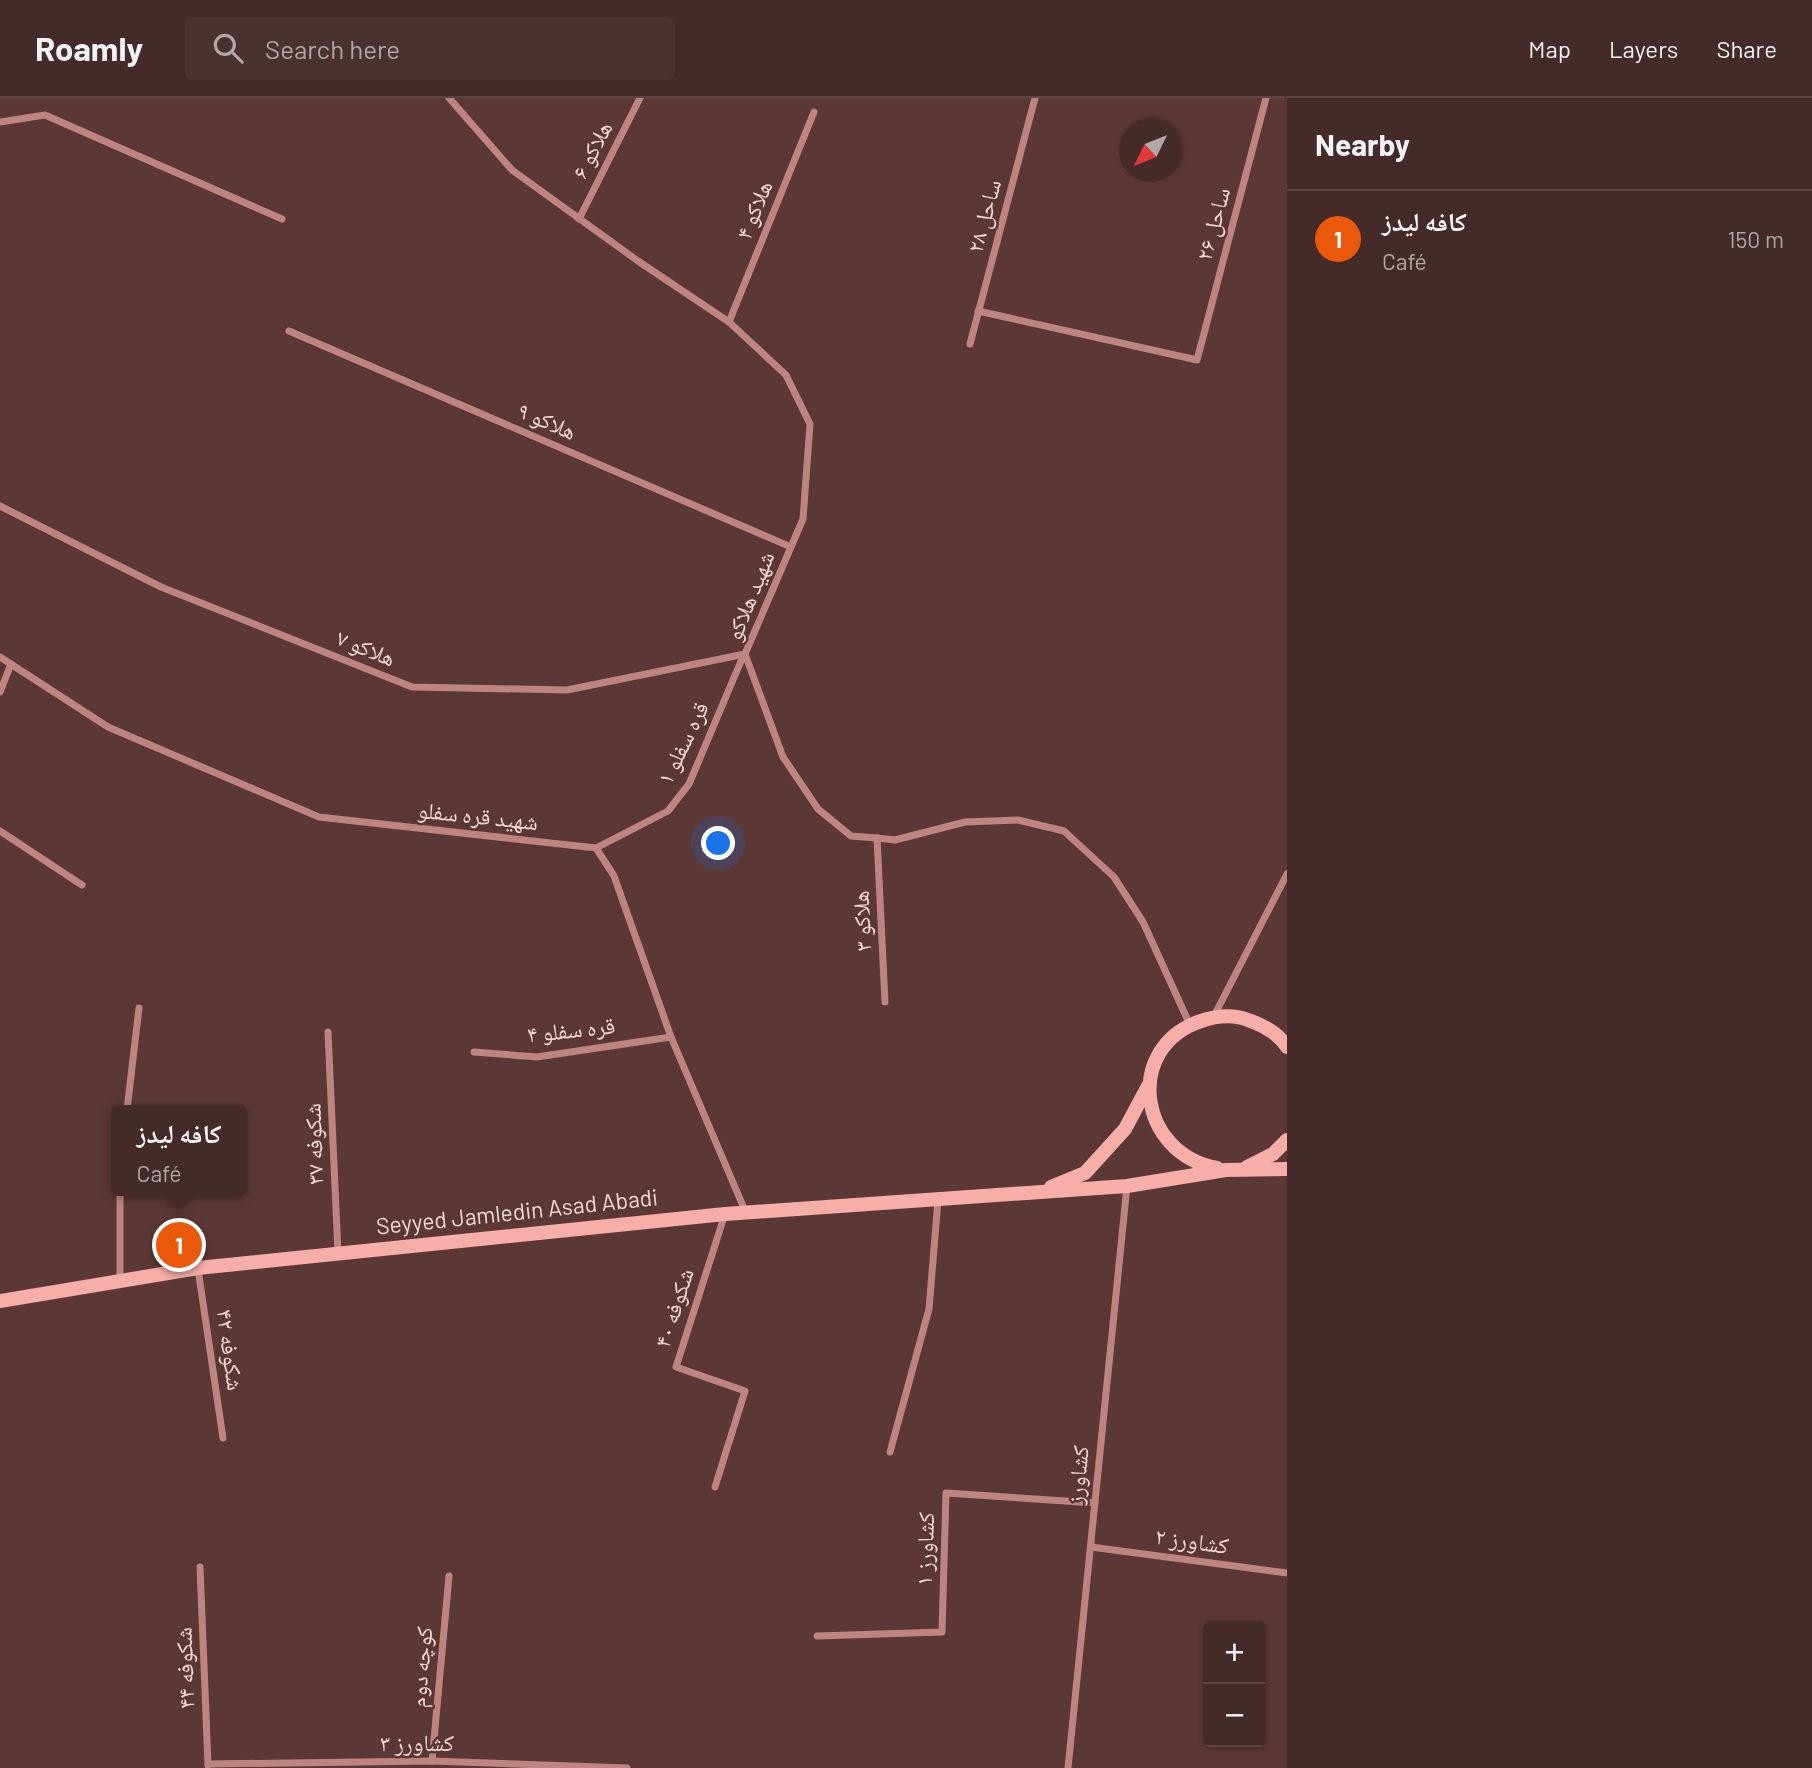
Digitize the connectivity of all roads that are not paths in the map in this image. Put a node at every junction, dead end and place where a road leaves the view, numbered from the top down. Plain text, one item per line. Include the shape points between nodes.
1 (449, 98) edge
2 (640, 98) edge
3 (1035, 98) edge
4 (1265, 98) edge
5 (814, 113) dead end
6 (0, 122) edge
7 (282, 219) dead end
8 (579, 219) junction
9 (978, 311) junction
10 (729, 322) junction
11 (289, 331) dead end
12 (970, 344) dead end
13 (0, 506) edge
14 (791, 547) junction
15 (745, 654) junction
16 (0, 657) edge
17 (11, 664) junction
18 (0, 692) edge
19 (0, 831) edge
20 (877, 838) junction
21 (596, 848) junction
22 (1287, 874) edge
23 (82, 885) dead end
24 (885, 1002) dead end
25 (139, 1008) dead end
26 (1213, 1017) junction
27 (1190, 1025) junction
28 (328, 1032) dead end
29 (671, 1037) junction
30 (1285, 1043) edge
31 (474, 1052) dead end
32 (1149, 1085) junction
33 (128, 1105) edge
34 (1287, 1140) edge
35 (1287, 1169) edge
36 (1226, 1170) junction
37 (1127, 1186) junction
38 (1041, 1191) junction
39 (120, 1196) edge
40 (938, 1199) junction
41 (747, 1213) junction
42 (725, 1214) junction
43 (338, 1254) junction
44 (198, 1268) junction
45 (120, 1281) junction
46 (0, 1301) edge
47 (223, 1438) dead end
48 (890, 1452) dead end
49 (715, 1487) dead end
50 (1095, 1503) junction
51 (1091, 1547) junction
52 (200, 1567) dead end
53 (1287, 1573) edge
54 (449, 1576) dead end
55 (817, 1636) dead end
56 (432, 1761) junction
57 (208, 1766) edge
58 (627, 1768) edge
59 (1068, 1768) edge

1 - 8 street, شهید هلاکو via 512,170
2 - 8 street, هلاکو ۶
3 - 9 street, ساحل ۲۸
4 - 9 street, ساحل ۲۶ via 1197,360
5 - 10 street, هلاکو ۴
6 - 7 street via 46,115
8 - 10 street, شهید هلاکو
9 - 12 street, ساحل ۲۸
10 - 14 street, شهید هلاکو via 786,375 810,424 803,519
11 - 14 street, هلاکو ۹
13 - 15 street, هلاکو ۷ via 161,587 412,687 566,690
14 - 15 street, شهید هلاکو
15 - 20 street, شهید هلاکو via 783,757 818,809 852,836
15 - 21 street, قره سفلو ۱ via 689,784 668,811
16 - 17 street, شهید قره سفلو
17 - 18 street
17 - 21 street, شهید قره سفلو via 108,727 319,817
19 - 23 street
20 - 24 street, هلاکو ۳
20 - 27 street, شهید هلاکو via 895,840 965,822 1018,820 1064,831 1114,877 1143,922
21 - 29 street via 614,876
22 - 26 street
25 - 33 street
26 - 27 main road
26 - 30 main road via 1239,1017 1263,1025
27 - 32 main road via 1170,1040 1156,1061
28 - 43 street, شکوفه ۳۷
29 - 31 street, قره سفلو ۴ via 537,1056
29 - 41 street
32 - 36 main road via 1151,1111 1161,1134 1178,1153 1200,1166
32 - 38 main road via 1125,1129 1084,1173
34 - 36 main road via 1251,1166
35 - 36 main road
36 - 37 main road, Seyyed Jamledin Asad Abadi
37 - 38 main road, Seyyed Jamledin Asad Abadi
37 - 50 street, کشاورز
38 - 40 main road, Seyyed Jamledin Asad Abadi
39 - 45 street
40 - 41 main road, Seyyed Jamledin Asad Abadi
40 - 48 street via 929,1308
41 - 42 main road, Seyyed Jamledin Asad Abadi
42 - 43 main road, Seyyed Jamledin Asad Abadi
42 - 49 street, شکوفه ۴۰ via 676,1367 746,1391
43 - 44 main road, Seyyed Jamledin Asad Abadi
44 - 45 main road, Seyyed Jamledin Asad Abadi
44 - 47 street, شکوفه ۴۲
45 - 46 main road, Seyyed Jamledin Asad Abadi
50 - 51 street, کشاورز
50 - 55 street, کشاورز ۱ via 946,1493 942,1632
51 - 53 street, کشاورز ۲
51 - 59 street, کشاورز
52 - 57 street, شکوفه ۴۴
54 - 56 street, کوچه دوم
56 - 57 street, کشاورز ۳
56 - 58 street, کشاورز ۳

